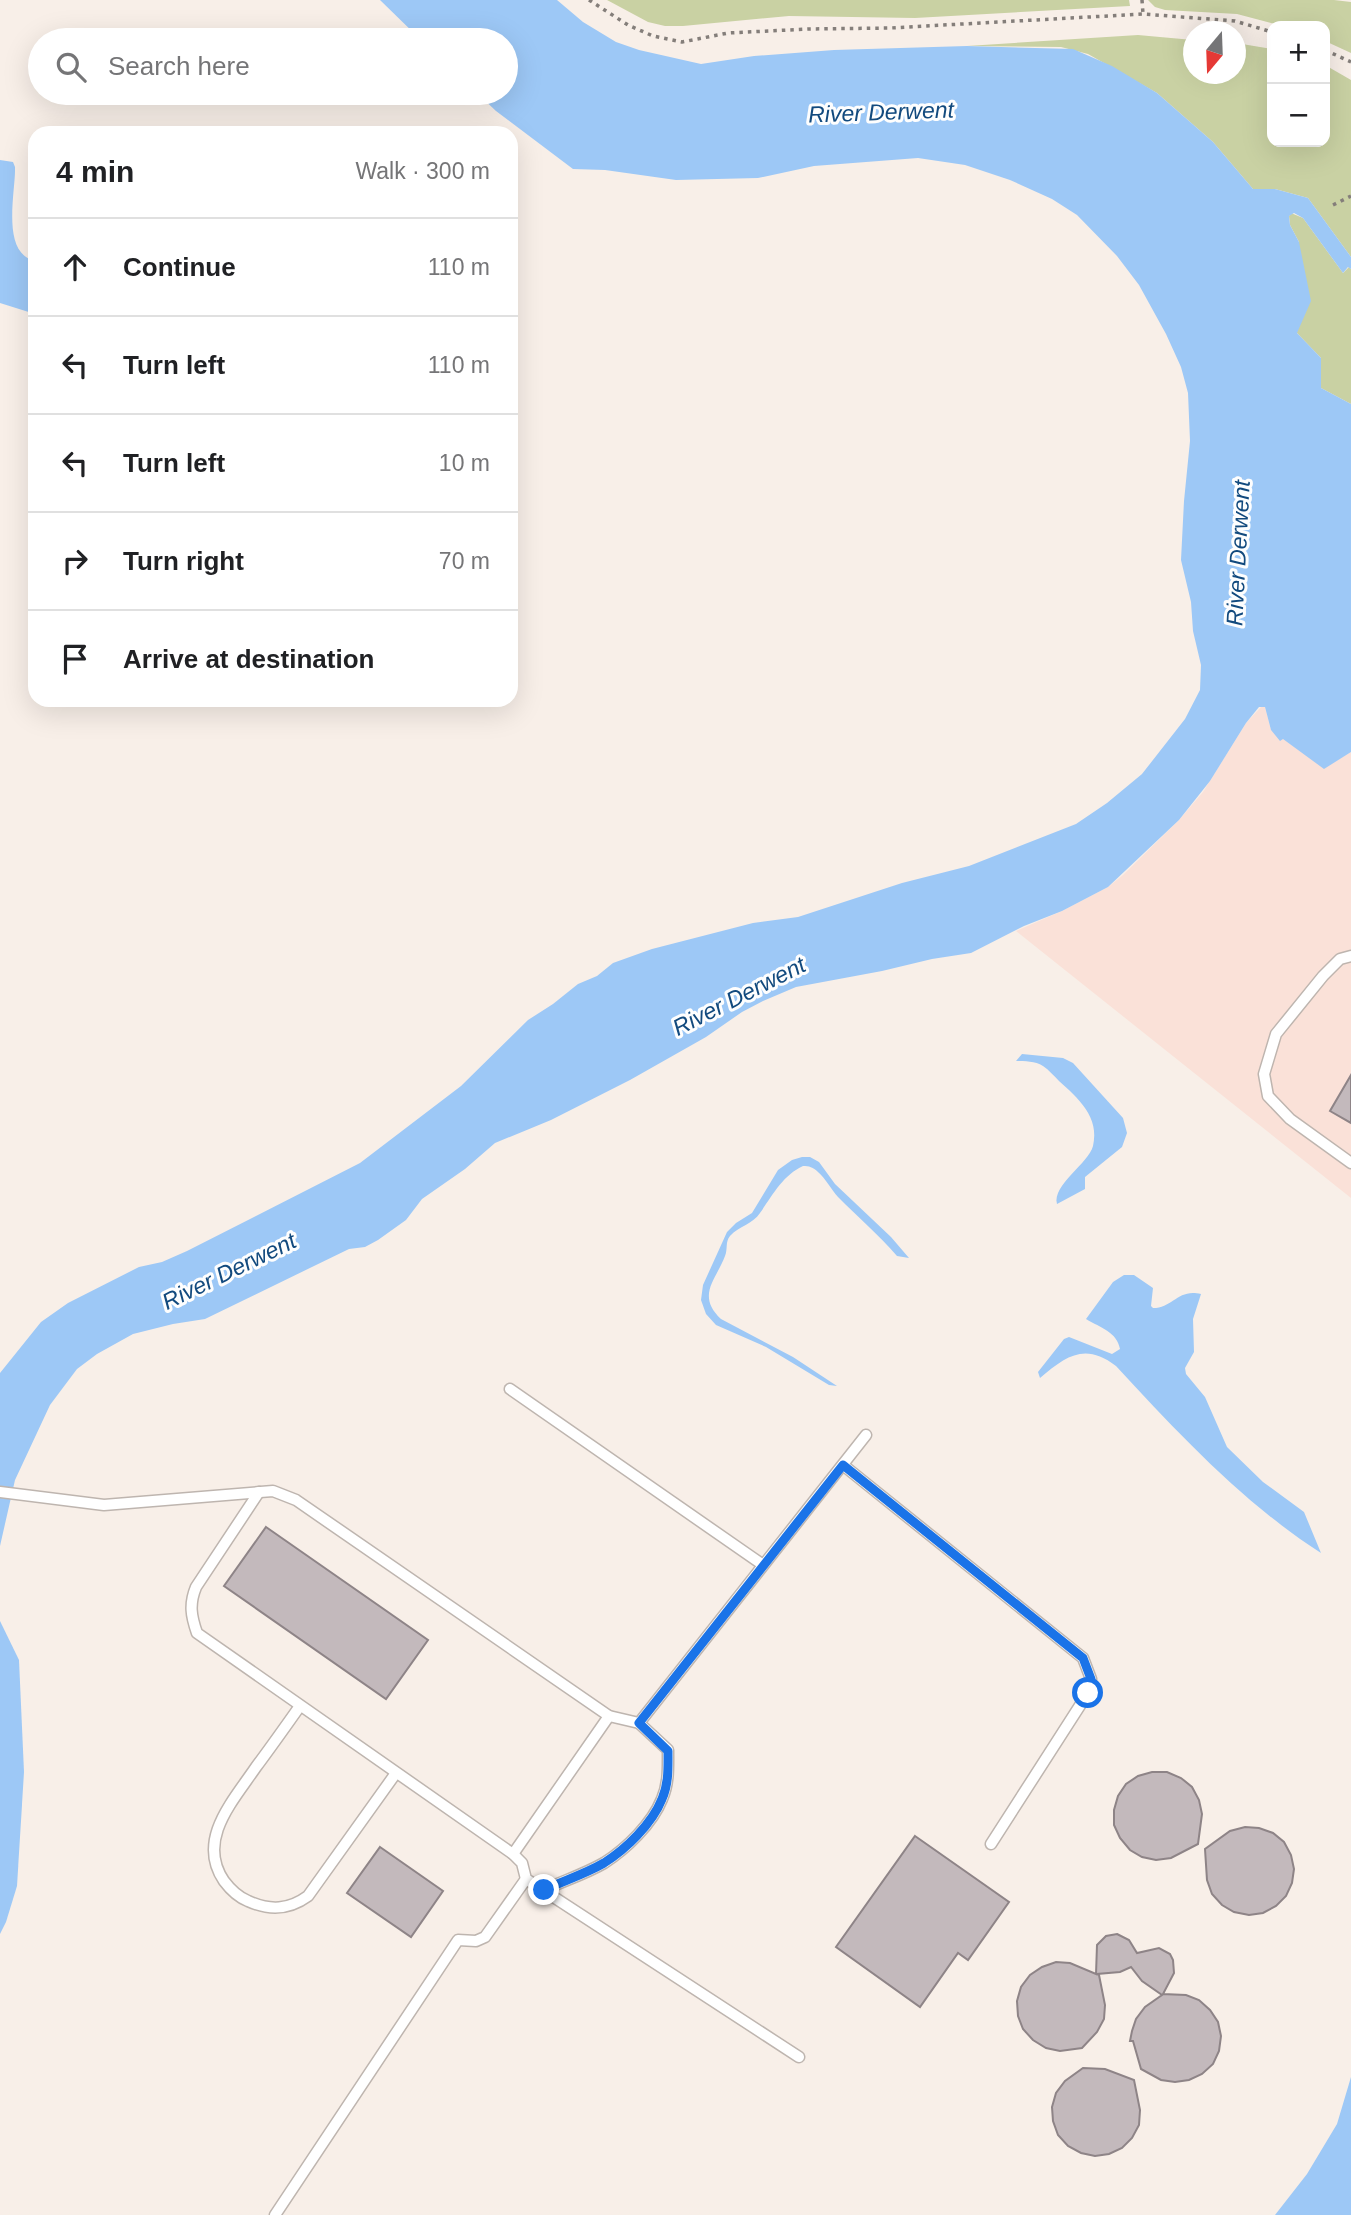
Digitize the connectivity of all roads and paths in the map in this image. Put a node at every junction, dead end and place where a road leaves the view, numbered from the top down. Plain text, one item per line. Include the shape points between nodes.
1 (589, 0) edge
2 (1142, 0) edge
3 (1143, 14) junction
4 (1267, 31) edge
5 (1330, 52) edge
6 (1351, 62) edge
7 (1351, 196) edge
8 (1333, 205) dead end
9 (1351, 956) edge
10 (1351, 1163) edge
11 (510, 1390) dead end
12 (866, 1435) dead end
13 (843, 1465) junction
14 (0, 1492) edge
15 (259, 1492) junction
16 (763, 1565) junction
17 (300, 1706) junction
18 (609, 1716) junction
19 (639, 1723) junction
20 (396, 1773) junction
21 (991, 1843) dead end
22 (513, 1854) junction
23 (526, 1879) junction
24 (544, 1890) junction
25 (799, 2057) dead end
26 (275, 2215) edge

1 - 3 path via 628,26 682,42 728,33
2 - 3 path
3 - 4 path via 1235,21
5 - 6 path
7 - 8 path
9 - 10 lane via 1340,959 1323,976 1276,1034 1264,1074 1268,1096 1290,1119
11 - 16 lane
12 - 13 lane
13 - 16 lane
13 - 21 lane via 1083,1658 1091,1679 1088,1693
14 - 15 lane via 104,1504
15 - 17 lane via 196,1587 191,1616 197,1633 207,1642
15 - 18 lane via 273,1491 296,1500
16 - 19 lane
17 - 20 lane
17 - 20 lane via 220,1820 212,1852 230,1889 262,1906 296,1905 308,1896
18 - 19 lane
18 - 22 lane
19 - 24 lane via 668,1751 662,1800 629,1843 603,1863
20 - 22 lane
22 - 23 lane via 522,1863
23 - 24 lane
23 - 26 lane via 485,1937 458,1940
24 - 25 lane

